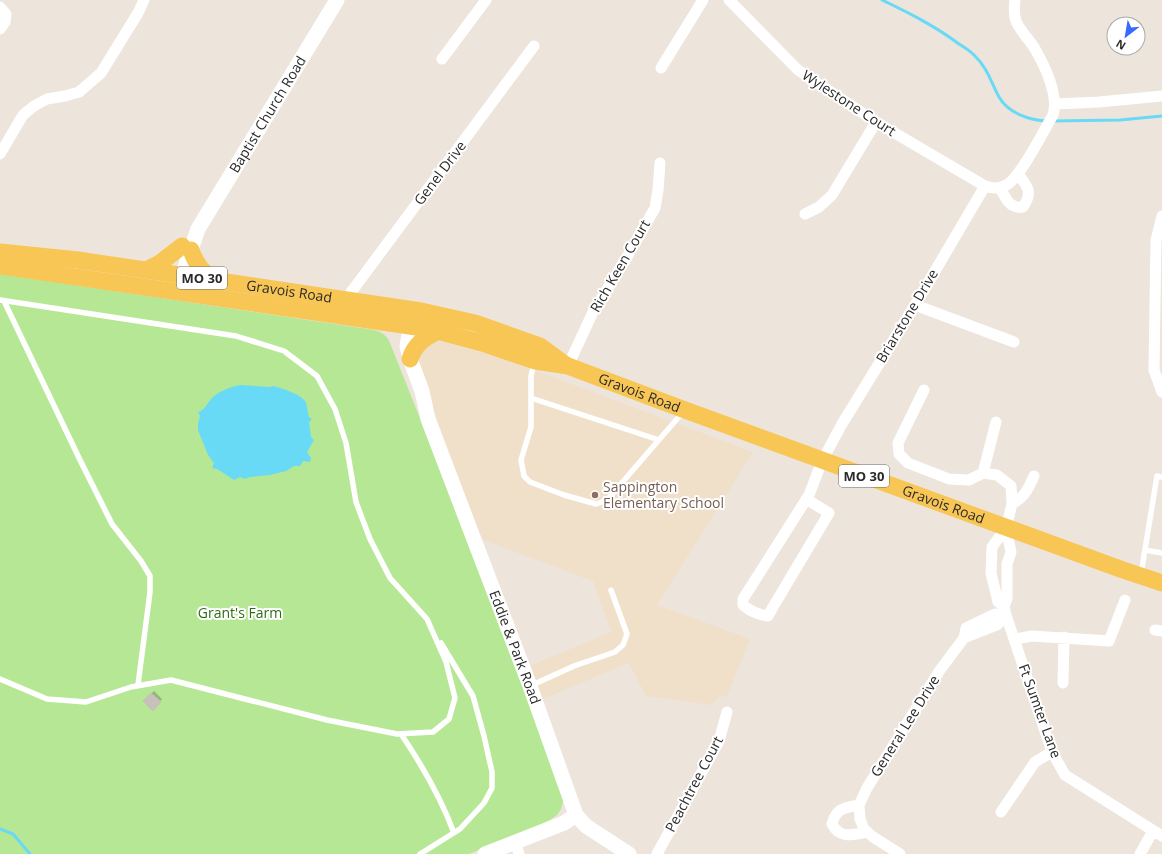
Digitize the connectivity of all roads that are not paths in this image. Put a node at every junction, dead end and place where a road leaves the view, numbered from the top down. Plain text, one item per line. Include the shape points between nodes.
1 (144, 0) edge
2 (337, 0) edge
3 (486, 0) edge
4 (703, 0) edge
5 (729, 0) edge
6 (1015, 0) edge
7 (0, 6) edge
8 (0, 29) edge
9 (534, 46) dead end
10 (442, 58) dead end
11 (661, 68) dead end
12 (1162, 96) edge
13 (1054, 110) junction
14 (876, 122) junction
15 (0, 154) edge
16 (660, 164) dead end
17 (1018, 174) junction
18 (985, 186) junction
19 (1000, 188) junction
20 (805, 214) dead end
21 (1162, 216) edge
22 (186, 248) junction
23 (0, 252) edge
24 (0, 266) edge
25 (146, 270) junction
26 (213, 280) junction
27 (177, 283) junction
28 (346, 299) junction
29 (2, 301) edge
30 (915, 305) junction
31 (407, 317) junction
32 (439, 331) junction
33 (1014, 342) dead end
34 (410, 359) junction
35 (535, 361) junction
36 (568, 366) junction
37 (924, 390) dead end
38 (1161, 391) edge
39 (531, 398) junction
40 (685, 410) junction
41 (428, 419) junction
42 (996, 422) dead end
43 (659, 440) junction
44 (822, 461) junction
45 (983, 473) junction
46 (1034, 476) dead end
47 (1162, 477) edge
48 (806, 499) junction
49 (1012, 504) junction
50 (1006, 528) junction
51 (1145, 550) junction
52 (1162, 554) edge
53 (1141, 576) junction
54 (1162, 583) edge
55 (611, 590) dead end
56 (1125, 600) dead end
57 (1005, 611) junction
58 (427, 620) junction
59 (1064, 637) junction
60 (1014, 639) junction
61 (0, 679) edge
62 (1063, 682) dead end
63 (138, 685) junction
64 (530, 686) junction
65 (727, 712) dead end
66 (401, 734) junction
67 (1052, 752) junction
68 (859, 804) junction
69 (1001, 812) dead end
70 (576, 816) junction
71 (867, 832) junction
72 (454, 833) junction
73 (1157, 834) edge
74 (517, 848) edge
75 (420, 854) edge
76 (485, 854) edge
77 (629, 854) edge
78 (657, 854) edge
79 (900, 854) edge
80 (1140, 854) edge

1 - 15 street via 101,73 79,92 47,99 34,106 23,116
2 - 22 street, Baptist Church Road
3 - 10 street
4 - 11 street
5 - 14 street, Wylestone Court via 798,70
6 - 13 street via 1015,21 1035,49 1045,69
7 - 8 street via 6,14 5,22
9 - 28 street, Genel Drive
12 - 13 street via 1099,102
13 - 17 street
14 - 18 street, Wylestone Court
14 - 20 street via 832,195 819,207
16 - 36 street, Rich Keen Court via 654,208 592,312
17 - 19 street via 1010,183
17 - 19 street via 1029,192 1023,207 1017,208 1009,203
18 - 19 street
18 - 30 street, Briarstone Drive
21 - 38 street via 1156,240 1154,370
22 - 25 main road
22 - 26 main road via 199,268
22 - 27 street, Baptist Church Road
23 - 25 main road, Gravois Road / MO 30
24 - 27 main road, Gravois Road / MO 30
25 - 27 main road, Gravois Road / MO 30
26 - 27 main road, Gravois Road / MO 30
26 - 28 main road, Gravois Road / MO 30
27 - 31 main road, Gravois Road / MO 30
28 - 31 main road, Gravois Road / MO 30
29 - 58 lane via 236,336 284,351 317,376 335,409 346,443 356,502 370,539 390,578
29 - 63 lane via 112,524 150,576
30 - 33 street
30 - 44 street, Briarstone Drive
31 - 32 main road, Gravois Road / MO 30
31 - 34 street, Eddie & Park Road via 407,346
31 - 36 main road, Gravois Road / MO 30 via 475,324 540,346
31 - 41 street, Eddie & Park Road via 398,337 398,351 415,396
32 - 34 main road via 416,345
32 - 35 main road, Gravois Road / MO 30
34 - 41 street, Eddie & Park Road via 422,391
35 - 36 main road, Gravois Road / MO 30
35 - 39 lane via 531,376
36 - 40 main road, Gravois Road / MO 30
37 - 45 street via 898,443 899,454 908,463 949,480 969,480
39 - 43 lane
39 - 43 lane via 531,427 522,460 524,476 530,482 564,494 596,504 607,500
40 - 43 lane
40 - 44 main road, Gravois Road / MO 30
41 - 64 street, Eddie & Park Road
42 - 45 street
44 - 48 street, Briarstone Drive
44 - 50 main road, Gravois Road / MO 30
45 - 49 street via 997,475 1011,486
46 - 49 street via 1020,500
47 - 51 lane via 1157,476
48 - 48 street, Briarstone Drive via 830,513 768,616 761,615 748,609 744,605 744,599
49 - 50 street
50 - 53 main road, Gravois Road / MO 30
50 - 57 street, Ft Sumter Lane via 1011,552 1007,564
50 - 57 street, Ft Sumter Lane via 992,547 991,573 998,602
51 - 52 lane
51 - 53 lane
53 - 54 main road, Gravois Road / MO 30
55 - 64 lane via 627,634 623,645 615,652 574,666
56 - 59 street via 1108,641
57 - 60 street, Ft Sumter Lane
57 - 68 street, General Lee Drive via 966,628 964,638 940,670
58 - 66 lane via 446,662 455,698 449,719 433,732
58 - 72 lane via 473,696 492,772 492,788 484,803
59 - 60 street via 1032,636
59 - 62 street
60 - 67 street, Ft Sumter Lane
61 - 63 lane via 47,699 86,702
63 - 66 lane via 171,680 328,720
64 - 70 street, Eddie & Park Road
65 - 78 street, Peachtree Court via 719,741
66 - 72 lane via 432,784
67 - 69 street via 1035,762
67 - 73 street, Ft Sumter Lane via 1066,775
68 - 71 street via 860,819
68 - 71 street via 838,811 832,824 835,830 842,834
70 - 74 street
70 - 77 street, Eddie & Park Road via 586,826
71 - 79 street
72 - 75 lane
73 - 80 street
74 - 76 street

